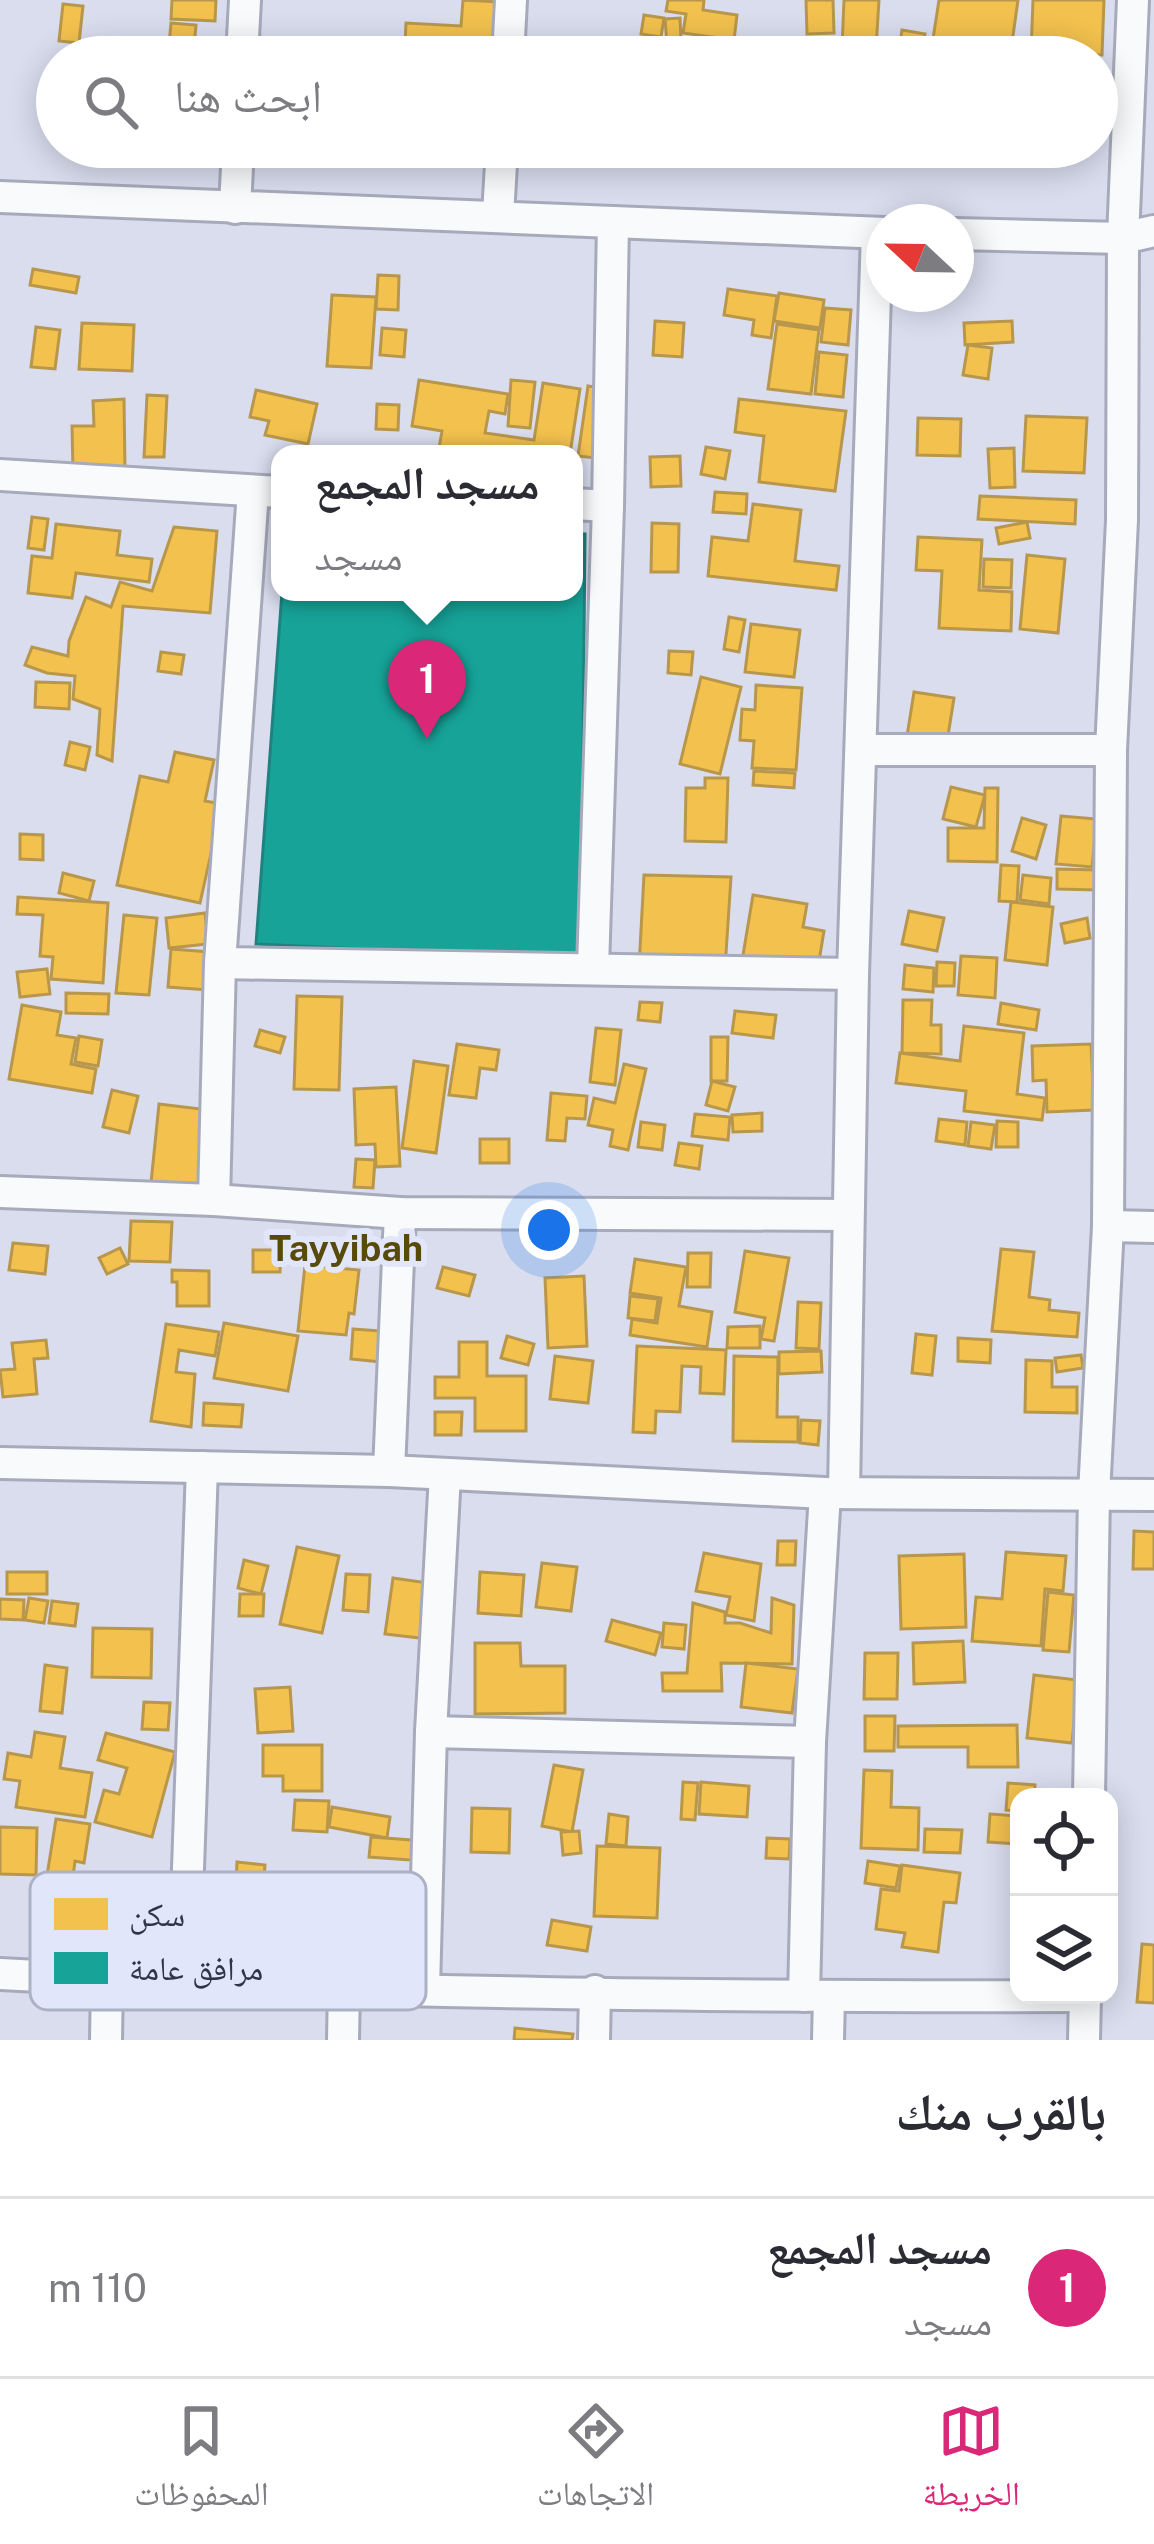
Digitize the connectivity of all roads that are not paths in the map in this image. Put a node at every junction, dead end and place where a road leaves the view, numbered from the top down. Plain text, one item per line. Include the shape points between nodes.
1 (245, 0) edge
2 (511, 0) edge
3 (1133, 0) edge
4 (243, 36) edge
5 (509, 36) edge
6 (237, 168) edge
7 (501, 168) edge
8 (0, 197) edge
9 (235, 208) junction
10 (498, 215) junction
11 (613, 222) junction
12 (1154, 231) edge
13 (866, 232) edge
14 (974, 234) edge
15 (1123, 238) junction
16 (878, 312) edge
17 (0, 476) edge
18 (267, 491) edge
19 (583, 505) edge
20 (608, 506) junction
21 (1154, 515) edge
22 (1121, 520) junction
23 (862, 749) junction
24 (1111, 750) junction
25 (220, 963) junction
26 (593, 968) junction
27 (853, 974) junction
28 (0, 1192) edge
29 (214, 1199) junction
30 (400, 1213) junction
31 (848, 1215) junction
32 (1108, 1226) junction
33 (1154, 1227) edge
34 (0, 1463) edge
35 (202, 1467) junction
36 (388, 1472) junction
37 (445, 1474) junction
38 (834, 1493) junction
39 (1094, 1494) junction
40 (1154, 1495) edge
41 (431, 1732) junction
42 (810, 1742) junction
43 (1089, 1788) edge
44 (188, 1872) edge
45 (426, 1915) edge
46 (0, 1974) edge
47 (30, 1976) edge
48 (426, 1988) edge
49 (595, 1990) junction
50 (817, 1996) junction
51 (1010, 1996) edge
52 (1085, 2004) edge
53 (106, 2010) edge
54 (344, 2010) edge
55 (106, 2040) edge
56 (343, 2040) edge
57 (594, 2040) edge
58 (828, 2040) edge
59 (1084, 2040) edge

1 - 4 street
2 - 5 street
3 - 15 street
6 - 9 street
7 - 10 street
8 - 9 street
9 - 10 street
10 - 11 street
11 - 13 street
11 - 20 street
12 - 15 street
14 - 15 street
15 - 22 street
16 - 23 street
17 - 18 street
18 - 25 street
19 - 20 street
20 - 26 street
21 - 22 street
22 - 24 street
23 - 24 street
23 - 27 street
24 - 32 street
25 - 26 street
25 - 29 street
26 - 27 street
27 - 31 street
28 - 29 street
29 - 30 street
30 - 31 street
30 - 36 street
31 - 38 street
32 - 33 street
32 - 39 street
34 - 35 street
35 - 36 street
35 - 44 street
36 - 37 street
37 - 38 street
37 - 41 street
38 - 39 street
38 - 42 street
39 - 40 street
39 - 43 street
41 - 42 street
41 - 45 street
42 - 50 street
46 - 47 street
48 - 49 street
49 - 50 street
49 - 57 street
50 - 51 street
50 - 58 street
52 - 59 street
53 - 55 street
54 - 56 street

